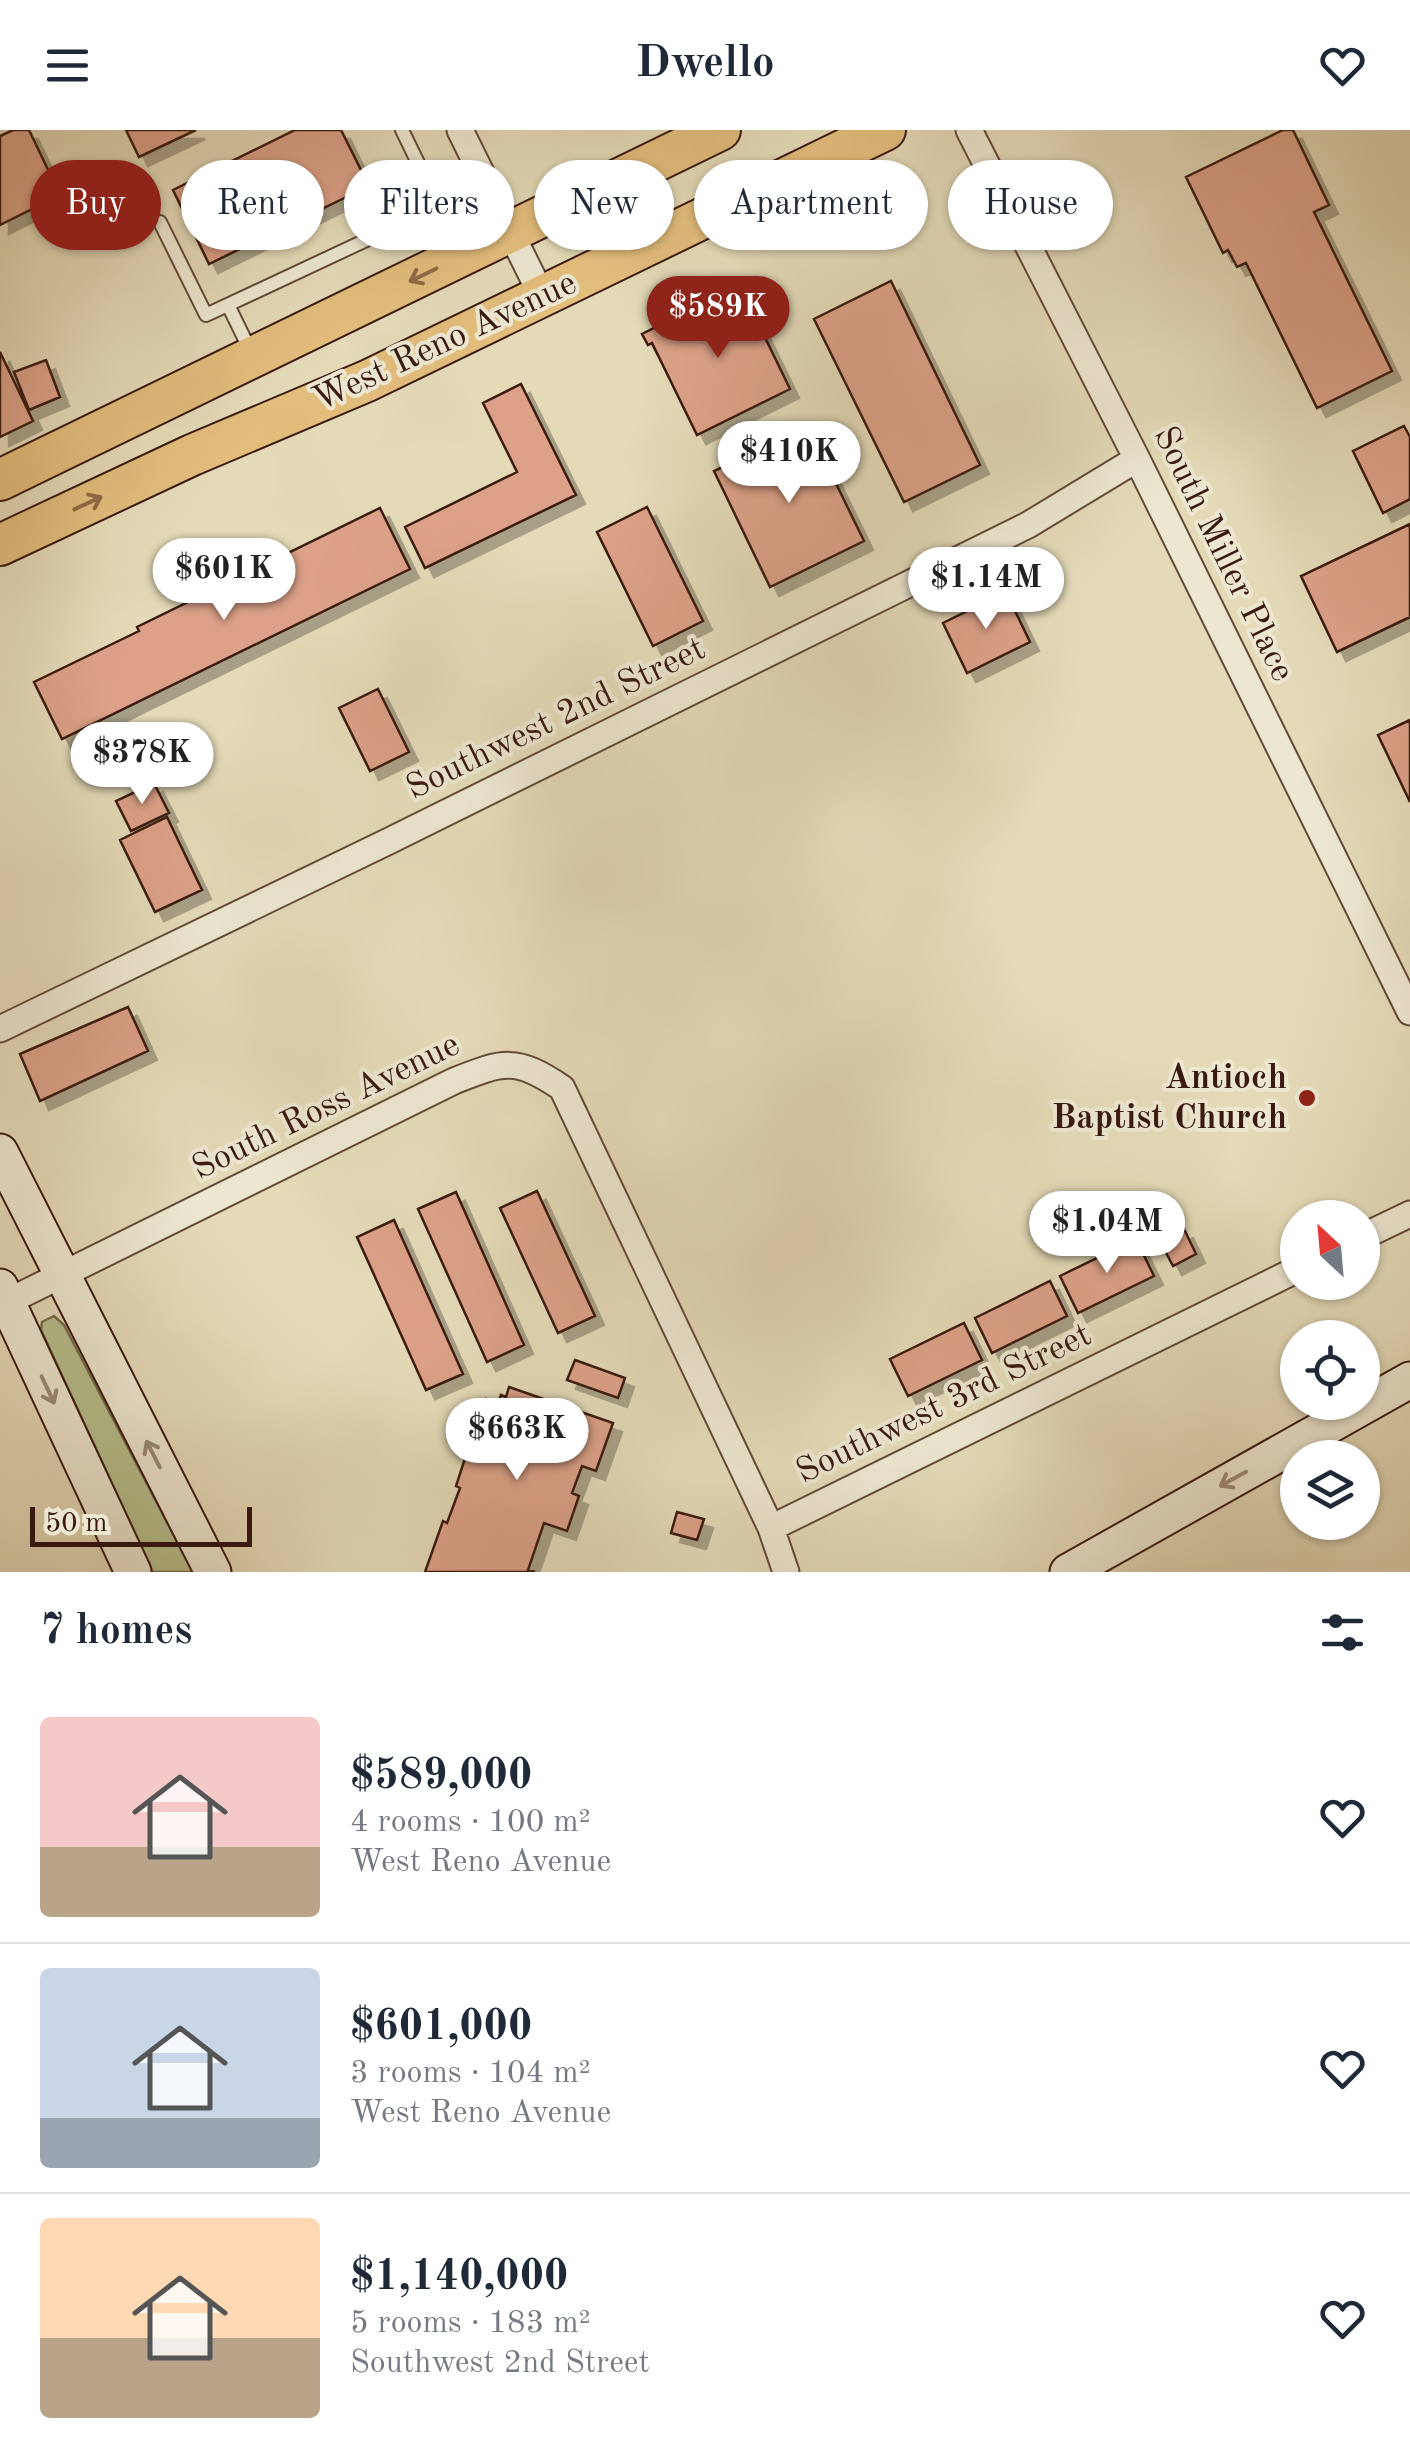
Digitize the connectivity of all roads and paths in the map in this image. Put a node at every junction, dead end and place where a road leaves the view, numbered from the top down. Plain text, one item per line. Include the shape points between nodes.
1 (402, 130) edge
2 (460, 130) edge
3 (720, 130) edge
4 (886, 130) edge
5 (968, 130) edge
6 (475, 160) edge
7 (161, 224) edge
8 (514, 230) edge
9 (514, 240) edge
10 (473, 250) edge
11 (543, 298) junction
12 (228, 305) junction
13 (254, 357) junction
14 (1136, 459) junction
15 (0, 480) edge
16 (0, 545) edge
17 (1410, 1012) edge
18 (0, 1029) edge
19 (0, 1152) edge
20 (1410, 1214) edge
21 (1380, 1228) edge
22 (61, 1276) junction
23 (1280, 1278) edge
24 (4, 1295) edge
25 (1410, 1380) edge
26 (771, 1528) junction
27 (133, 1572) edge
28 (213, 1572) edge
29 (786, 1572) edge
30 (1068, 1572) edge

1 - 12 lane via 438,206
2 - 6 street
3 - 8 main road, West Reno Avenue
4 - 11 main road, West Reno Avenue
5 - 14 street, South Miller Place
7 - 12 lane via 206,315
9 - 11 street
10 -> 13 main road, West Reno Avenue
16 -> 11 main road, West Reno Avenue
12 - 13 lane
13 - 15 main road, West Reno Avenue
14 - 17 street, South Miller Place
14 - 18 street, Southwest 2nd Street via 1028,524
19 - 22 main road
20 - 21 street
22 - 24 street, South Ross Avenue
22 - 26 street, South Ross Avenue via 454,1081 494,1065 530,1066 562,1088
28 -> 22 main road
23 - 26 street, Southwest 3rd Street
24 -> 27 main road
25 -> 30 main road
26 - 29 street, Southwest 3rd Street

